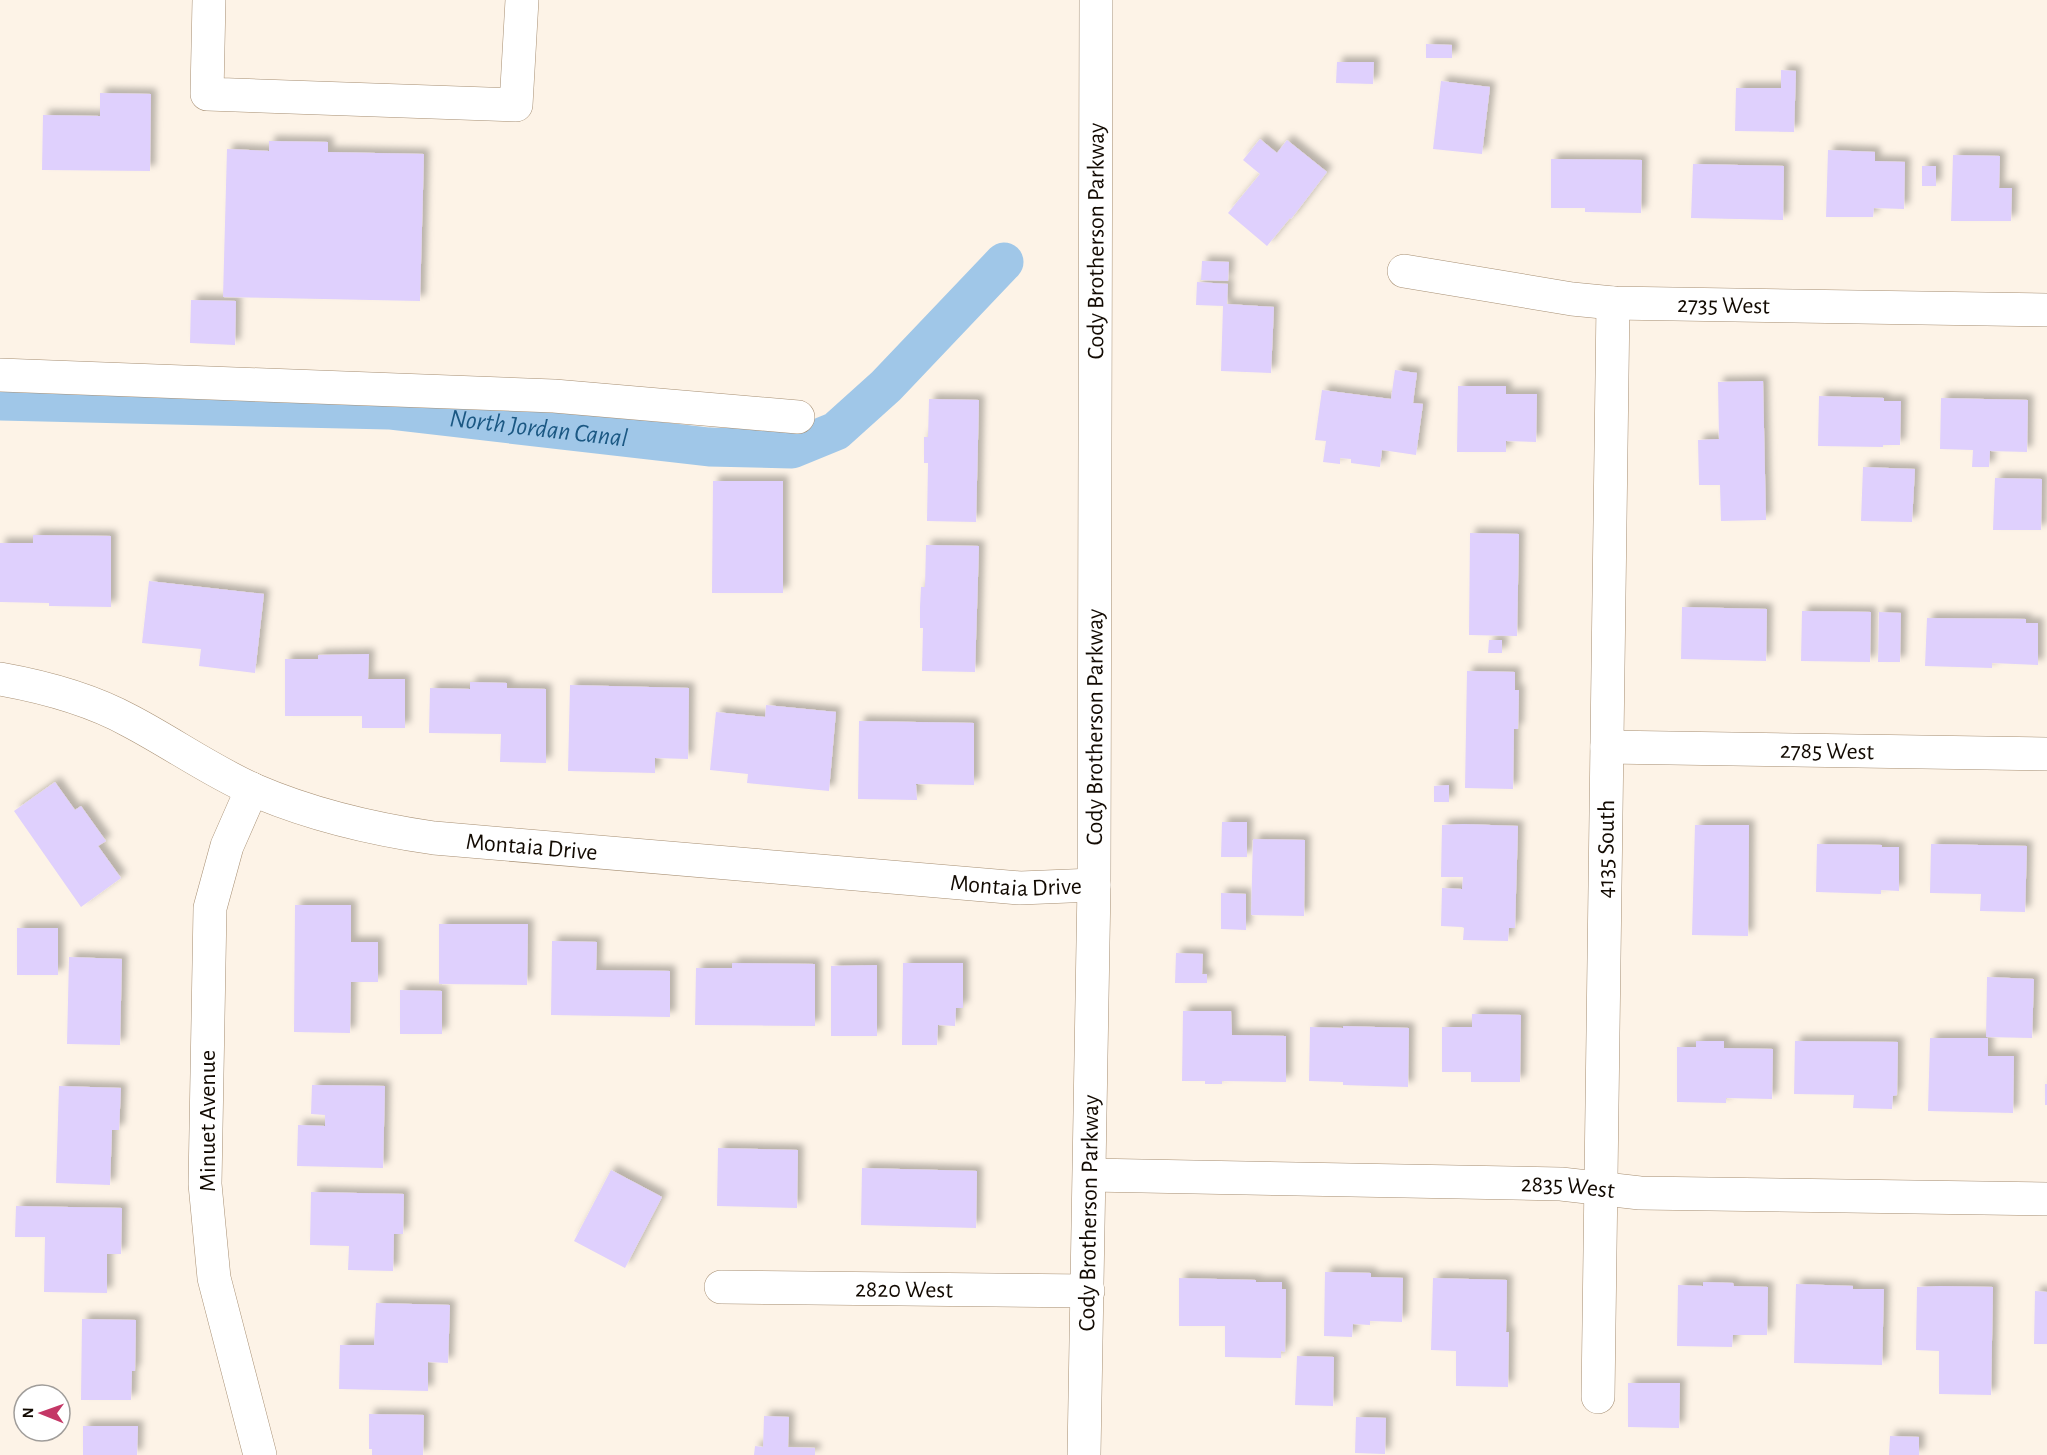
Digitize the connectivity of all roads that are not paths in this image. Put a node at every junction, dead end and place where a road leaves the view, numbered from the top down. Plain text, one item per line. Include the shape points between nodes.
1 (209, 0) edge
2 (522, 0) edge
3 (1096, 0) edge
4 (1404, 271) dead end
5 (1613, 303) junction
6 (2047, 310) edge
7 (0, 375) edge
8 (798, 417) dead end
9 (0, 679) edge
10 (1607, 747) junction
11 (2047, 754) edge
12 (252, 789) junction
13 (1094, 885) junction
14 (1090, 1175) junction
15 (1601, 1188) junction
16 (2047, 1199) edge
17 (722, 1287) dead end
18 (1088, 1291) junction
19 (1598, 1397) dead end
20 (260, 1455) edge
21 (1084, 1455) edge

1 - 2 street via 207,94 516,105
3 - 13 street, Cody Brotherson Parkway
4 - 5 street, 2735 West
5 - 6 street, 2735 West
5 - 10 street, 4135 South
7 - 8 street via 554,396
9 - 12 street, Montaia Drive via 83,700 128,720
10 - 11 street, 2785 West
10 - 15 street, 4135 South
12 - 13 street, Montaia Drive via 337,820 434,838 1020,888
12 - 20 street, Minuet Avenue via 226,846 210,908 205,1184 214,1278
13 - 14 street, Cody Brotherson Parkway
14 - 15 street, 2835 West
14 - 18 street, Cody Brotherson Parkway
15 - 16 street, 2835 West via 1640,1193
15 - 19 street, 4135 South
17 - 18 street, 2820 West
18 - 21 street, Cody Brotherson Parkway

